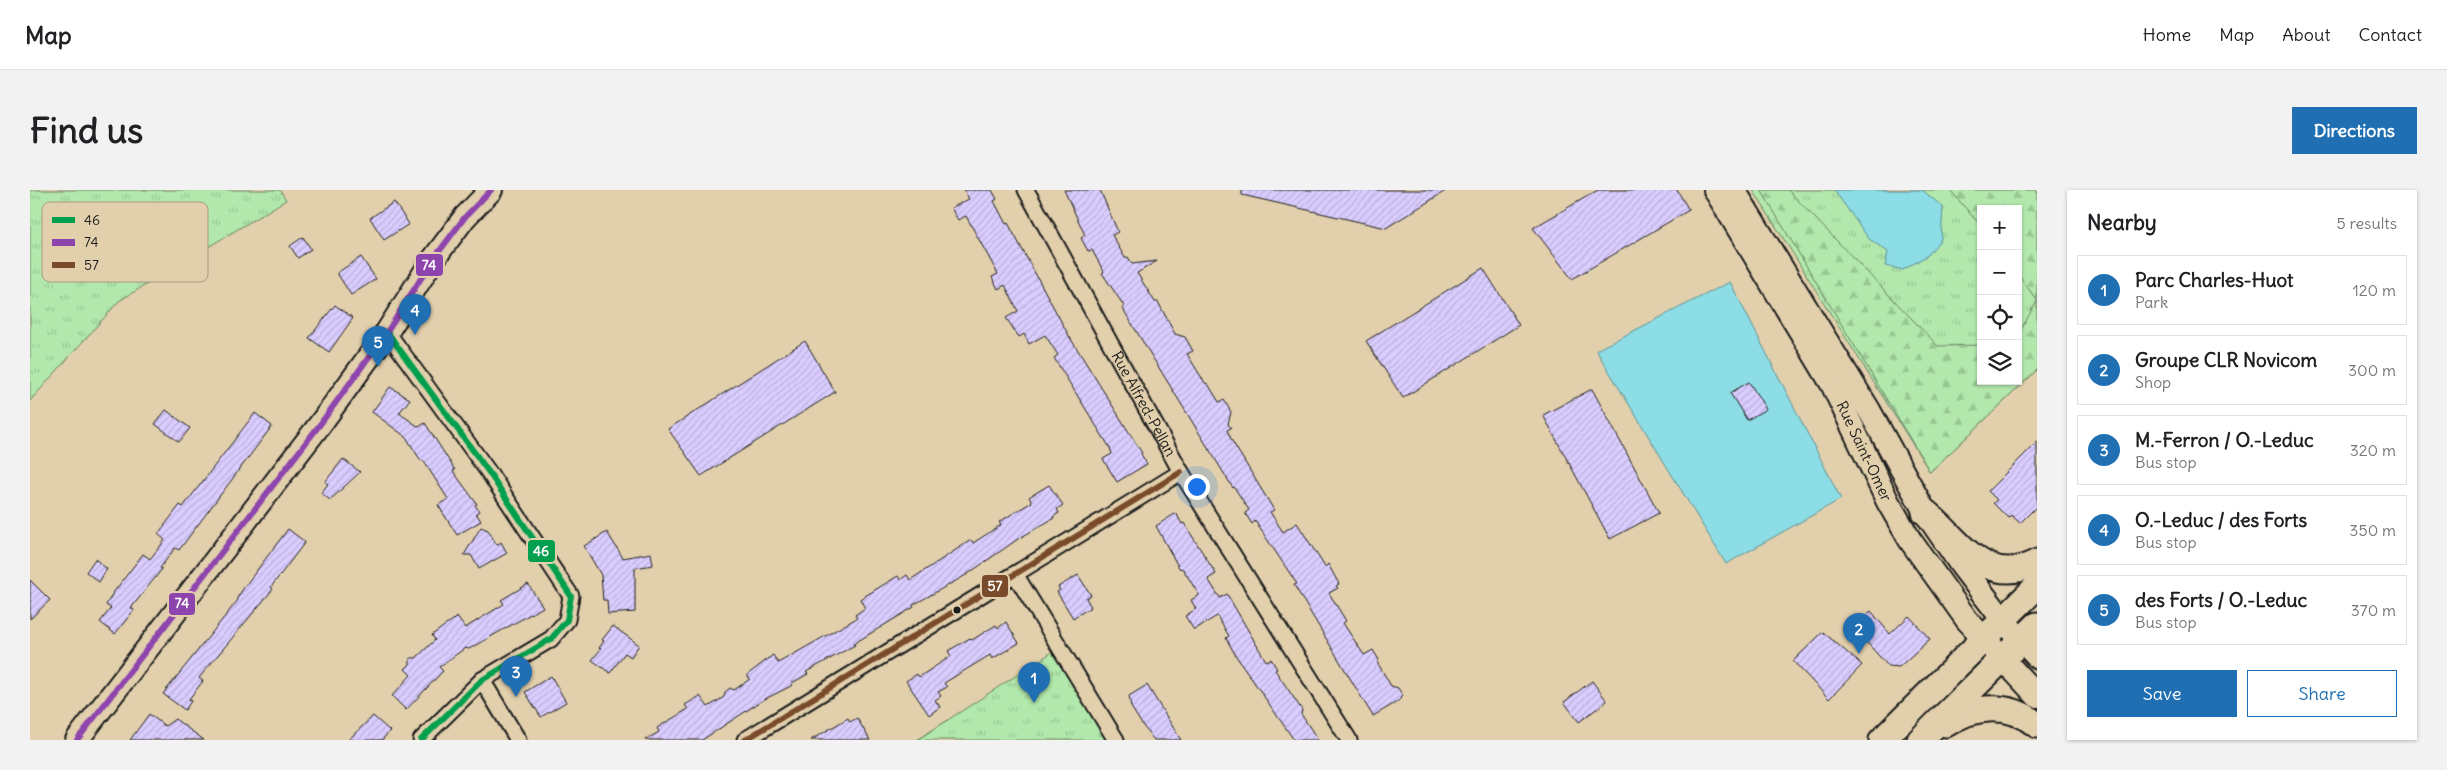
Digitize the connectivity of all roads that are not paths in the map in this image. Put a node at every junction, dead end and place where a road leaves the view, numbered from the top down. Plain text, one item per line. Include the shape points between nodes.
1 (491, 190) edge
2 (1026, 190) edge
3 (1715, 190) edge
4 (1734, 190) edge
5 (388, 332) junction
6 (1181, 472) junction
7 (1925, 512) junction
8 (2037, 562) edge
9 (1015, 574) junction
10 (2037, 586) edge
11 (2003, 620) junction
12 (1984, 639) junction
13 (2032, 641) edge
14 (2003, 658) junction
15 (482, 680) junction
16 (2037, 696) edge
17 (2037, 725) edge
18 (77, 740) edge
19 (421, 740) edge
20 (518, 740) edge
21 (745, 740) edge
22 (1116, 740) edge
23 (1349, 740) edge
24 (1882, 740) edge
25 (1920, 740) edge
26 (1926, 740) edge

1 - 5 street via 465,217 432,261
2 - 6 street, Rue Alfred-Pellan
3 - 12 street, Rue Saint-Omer via 1828,377 1888,502 1910,540
4 - 7 street, Rue Saint-Omer via 1869,410
5 - 15 street via 490,474 571,596 567,620 551,639
5 - 18 street
6 - 9 street
6 - 23 street, Rue Alfred-Pellan
7 - 8 main road via 1970,556 1993,568 2029,566
7 - 11 street, Rue Saint-Omer
9 - 21 street
9 - 22 street
10 - 11 main road
11 - 12 main road
11 - 13 street, Rue Saint-Omer
12 - 14 street, Rue Saint-Omer
12 - 24 main road
13 - 14 main road
14 - 16 street, Rue Saint-Omer
14 - 25 main road
15 - 19 street
15 - 20 street
17 - 26 main road via 2012,711 1975,709 1950,721

